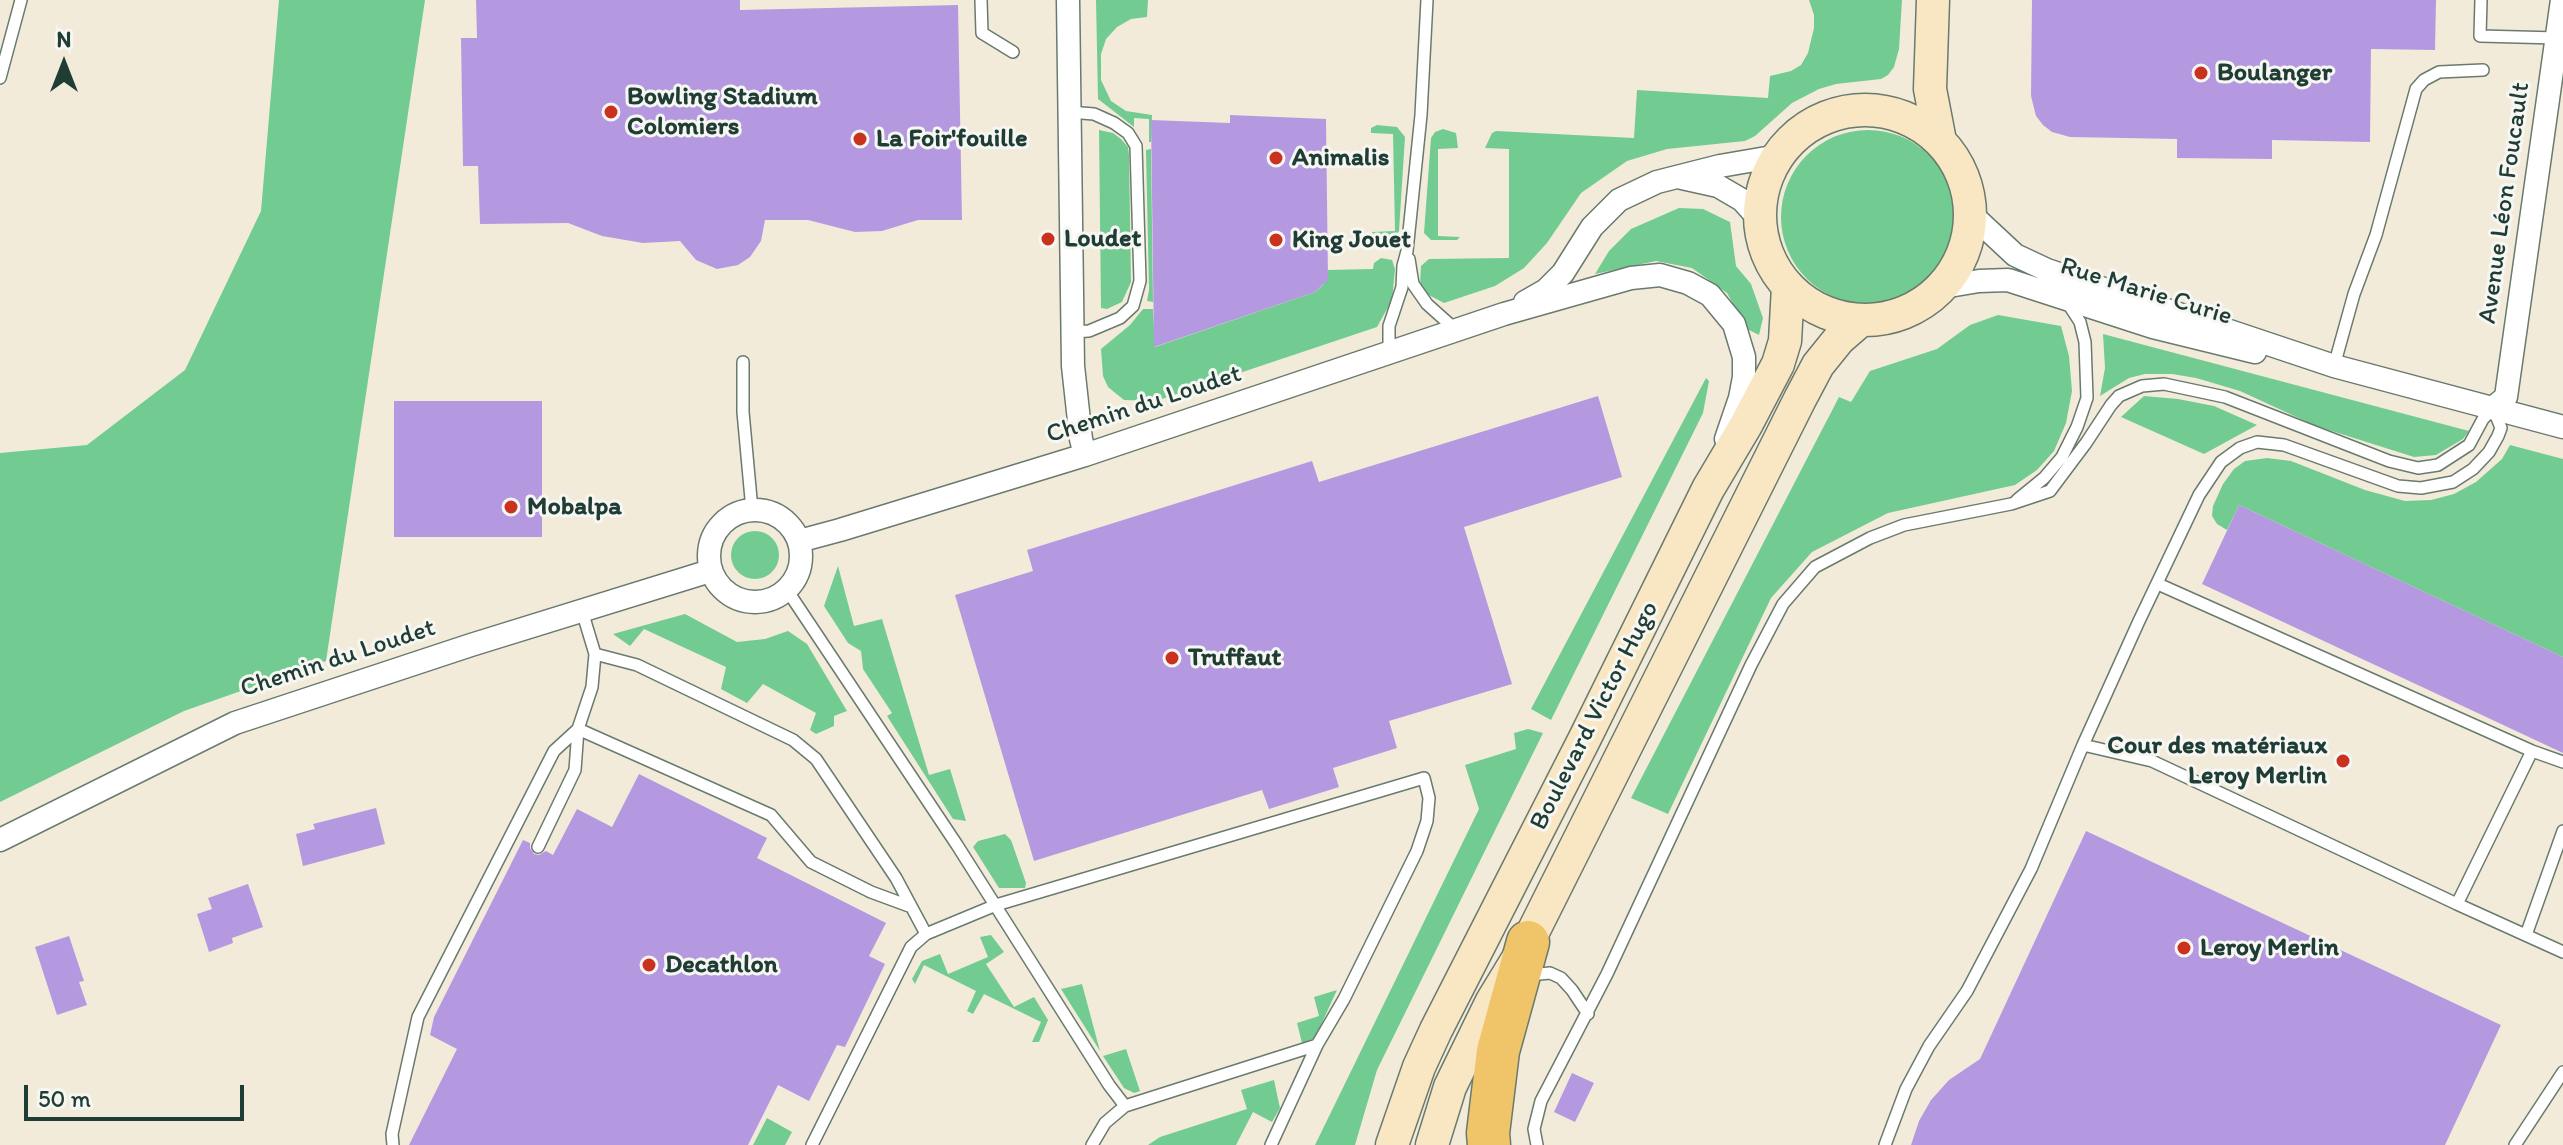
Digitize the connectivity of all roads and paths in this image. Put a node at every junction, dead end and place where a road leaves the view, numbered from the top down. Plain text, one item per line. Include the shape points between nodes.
1 (21, 0) edge
2 (981, 0) edge
3 (1068, 0) edge
4 (1427, 0) edge
5 (2481, 0) edge
6 (2562, 0) edge
7 (1932, 14) edge
8 (2557, 38) junction
9 (1013, 52) dead end
10 (2483, 70) dead end
11 (0, 78) edge
12 (1880, 111) junction
13 (1069, 112) junction
14 (1940, 141) junction
15 (1778, 156) junction
16 (1680, 178) junction
17 (1971, 214) junction
18 (1759, 219) junction
19 (1407, 251) junction
20 (1788, 287) junction
21 (1943, 287) junction
22 (2065, 298) junction
23 (1504, 314) junction
24 (1861, 320) junction
25 (1456, 330) junction
26 (1072, 332) junction
27 (1389, 353) junction
28 (743, 362) dead end
29 (2334, 366) junction
30 (2493, 408) junction
31 (2563, 427) edge
32 (1085, 455) junction
33 (1708, 489) junction
34 (2011, 504) junction
35 (752, 510) junction
36 (799, 541) junction
37 (710, 571) junction
38 (2158, 584) junction
39 (787, 590) junction
40 (582, 611) junction
41 (595, 654) junction
42 (578, 729) junction
43 (2083, 745) junction
44 (2532, 751) junction
45 (2563, 762) edge
46 (2563, 831) edge
47 (0, 840) edge
48 (538, 847) dead end
49 (2457, 904) junction
50 (996, 905) junction
51 (909, 906) junction
52 (926, 934) junction
53 (2526, 935) junction
54 (2563, 952) edge
55 (1517, 967) junction
56 (1588, 1014) junction
57 (1317, 1045) junction
58 (2563, 1072) edge
59 (1125, 1106) junction
60 (393, 1145) edge
61 (812, 1145) edge
62 (1092, 1145) edge
63 (1271, 1145) edge
64 (1392, 1145) edge
65 (1432, 1145) edge
66 (1489, 1145) edge
67 (1537, 1145) edge
68 (1885, 1145) edge
69 (2515, 1145) edge

1 - 11 lane
2 - 9 lane via 982,33
3 - 13 street
4 - 19 lane
5 - 8 lane via 2480,36
6 - 8 street, Avenue Léon Foucault
7 - 12 main road via 1914,76 1900,97
7 - 14 main road via 1930,89
8 - 30 street, Avenue Léon Foucault via 2506,397
10 - 29 lane via 2439,72 2416,89
12 - 14 main road via 1912,121
12 - 15 main road via 1856,110 1812,124
13 - 26 street
13 - 26 lane via 1114,123 1136,146 1140,281 1133,306 1120,318
14 - 17 main road via 1963,175
15 - 16 street, Chemin du Loudet
15 - 18 main road via 1763,186
16 - 18 street, Chemin du Loudet via 1718,186 1742,200
16 - 23 street, Chemin du Loudet via 1657,182 1619,200 1546,290
17 - 21 main road via 1961,260
17 - 29 street, Rue Marie Curie via 2015,255 2047,270
18 - 20 main road via 1763,243
19 - 25 lane via 1413,284
19 - 27 lane via 1389,326
20 - 24 main road via 1821,310
20 - 33 main road, Boulevard Victor Hugo via 1778,364
21 - 22 street, Rue Marie Curie via 2008,280
21 - 24 main road via 1906,312
22 - 29 street, Rue Marie Curie via 2153,327
22 - 34 lane via 2085,342 2087,398 2062,457
23 - 25 street, Chemin du Loudet
23 - 33 street, Chemin du Loudet via 1631,278 1660,275 1710,295 1734,324 1744,377
24 - 55 main road, Boulevard Victor Hugo via 1818,365
25 - 27 street, Chemin du Loudet
26 - 32 street
27 - 32 street, Chemin du Loudet
28 - 35 lane
29 - 30 street, Rue Marie Curie
30 - 31 street, Rue Marie Curie
30 - 34 lane via 2469,445 2438,465 2418,468 2225,397 2164,384 2142,386 2111,405 2050,491
30 - 38 lane via 2501,428 2489,452 2453,482 2421,488 2398,486 2284,445 2257,442 2240,448 2221,462 2199,495
32 - 36 street, Chemin du Loudet
33 - 64 main road, Boulevard Victor Hugo via 1436,1030
34 - 56 lane via 1904,525 1870,538 1815,567 1783,604
35 - 36 street via 776,514
35 - 37 street via 716,530 708,557
36 - 39 street via 801,567
37 - 39 street via 725,593 750,603
37 - 40 street, Chemin du Loudet
38 - 43 lane
38 - 44 lane
39 - 50 lane
40 - 41 lane
40 - 47 street, Chemin du Loudet via 235,723
41 - 42 lane via 592,687
41 - 51 lane via 637,665 793,740 816,759
42 - 48 lane via 575,770
42 - 51 lane via 771,815 811,862
42 - 60 lane via 554,751 418,1017
43 - 49 lane via 2152,761
43 - 68 lane via 2031,869 1967,991 1929,1046
44 - 45 lane
44 - 49 lane
46 - 53 lane
49 - 53 lane
50 - 52 lane
50 - 57 lane via 1424,778 1427,821 1417,851
50 - 59 lane
51 - 52 lane
52 - 61 lane via 911,947
53 - 54 lane
55 - 56 lane via 1561,978
55 - 65 main road, Boulevard Victor Hugo via 1450,1087
55 - 66 highway via 1498,1051
56 - 67 lane via 1541,1101 1534,1129
57 - 59 lane
57 - 63 lane
58 - 69 lane
59 - 62 lane via 1105,1123

